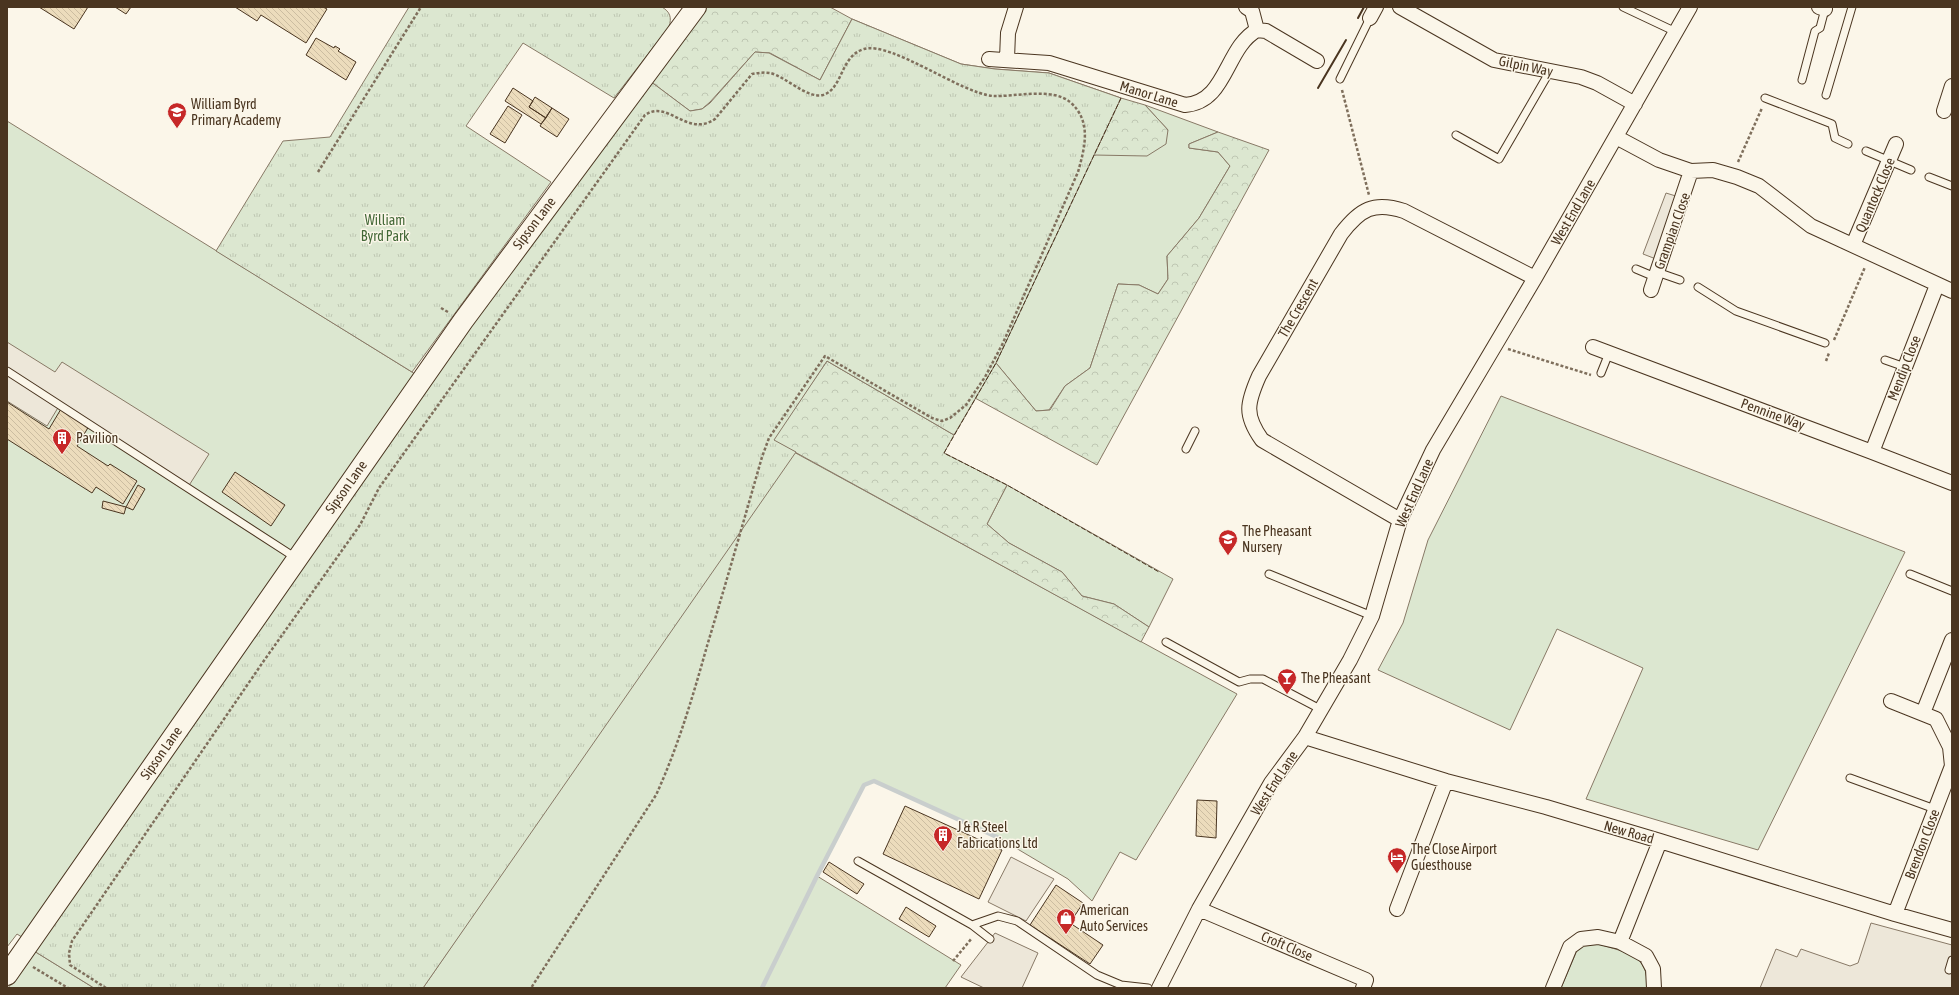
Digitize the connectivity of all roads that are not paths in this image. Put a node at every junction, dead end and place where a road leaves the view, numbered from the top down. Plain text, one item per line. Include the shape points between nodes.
1 (1016, 7) edge
2 (1246, 7) edge
3 (1400, 7) edge
4 (1623, 7) edge
5 (1690, 7) edge
6 (1852, 7) edge
7 (1822, 8) edge
8 (691, 9) edge
9 (1373, 12) edge
10 (1257, 30) junction
11 (1676, 32) junction
12 (989, 59) dead end
13 (1007, 59) junction
14 (1317, 61) dead end
15 (1550, 71) junction
16 (1340, 79) road end
17 (1802, 80) dead end
18 (1952, 86) edge
19 (1826, 95) dead end
20 (1767, 99) road end
21 (1635, 104) junction
22 (1944, 111) dead end
23 (1456, 135) dead end
24 (1616, 137) junction
25 (1848, 144) dead end
26 (1896, 144) dead end
27 (1866, 151) dead end
28 (1889, 161) junction
29 (1911, 170) dead end
30 (1691, 171) junction
31 (1929, 177) dead end
32 (1952, 186) edge
33 (1853, 245) junction
34 (1636, 269) dead end
35 (1535, 278) junction
36 (1654, 280) junction
37 (1680, 280) dead end
38 (1937, 285) junction
39 (1698, 287) dead end
40 (1952, 291) edge
41 (1828, 345) road end
42 (1593, 347) dead end
43 (1609, 353) junction
44 (1885, 360) dead end
45 (1904, 367) junction
46 (7, 371) edge
47 (1602, 373) dead end
48 (1195, 431) dead end
49 (1186, 449) dead end
50 (1872, 452) junction
51 (1952, 483) edge
52 (1400, 520) junction
53 (296, 558) junction
54 (1269, 574) dead end
55 (1910, 574) dead end
56 (1952, 591) edge
57 (1372, 616) junction
58 (1952, 640) edge
59 (1166, 642) dead end
60 (1891, 701) dead end
61 (1322, 710) junction
62 (1923, 713) junction
63 (1305, 736) junction
64 (1850, 778) dead end
65 (1446, 781) junction
66 (1935, 810) junction
67 (1660, 841) junction
68 (858, 861) dead end
69 (1199, 909) junction
70 (1397, 909) dead end
71 (1895, 914) junction
72 (972, 925) junction
73 (1952, 930) edge
74 (990, 939) dead end
75 (1620, 942) junction
76 (1952, 960) edge
77 (1949, 970) dead end
78 (7, 975) edge
79 (1148, 988) edge
80 (1159, 988) edge
81 (1362, 988) edge
82 (1553, 988) edge
83 (1654, 988) edge

1 - 13 street via 1008,33
2 - 10 street via 1252,11
3 - 15 street, Gilpin Way via 1494,60
4 - 11 lane
5 - 11 street, West End Lane
6 - 19 lane
7 - 17 lane via 1820,28 1815,31
8 - 53 street, Sipson Lane via 463,321
9 - 16 lane
10 - 13 street, Manor Lane via 1244,39 1212,94 1195,104 1185,105 1049,63
10 - 14 street via 1266,31
11 - 21 street, West End Lane
12 - 13 street, Manor Lane
15 - 21 street, Gilpin Way via 1598,83
15 - 23 lane via 1499,159
18 - 22 street
20 - 25 lane via 1832,124 1835,138
21 - 24 street, West End Lane
24 - 30 street via 1659,160
24 - 35 street, West End Lane
26 - 28 street, Quantock Close
27 - 28 lane
28 - 29 lane
28 - 33 street, Quantock Close
30 - 33 street via 1713,170 1759,186 1811,226
30 - 36 street, Grampian Close
31 - 32 lane
33 - 38 street
34 - 36 lane
35 - 52 street, West End Lane via 1433,450
35 - 52 street, The Crescent via 1404,211 1382,206 1372,207 1350,222 1341,234 1259,376 1248,405 1250,418 1262,440
36 - 37 lane
38 - 40 street
38 - 45 street, Mendip Close
39 - 41 lane via 1736,311
42 - 43 street, Pennine Way
43 - 47 lane
43 - 50 street, Pennine Way
44 - 45 lane
45 - 50 street, Mendip Close
46 - 53 lane
48 - 49 lane
50 - 51 street, Pennine Way
52 - 57 street, West End Lane
53 - 78 street, Sipson Lane
54 - 57 lane
55 - 56 lane
57 - 61 street, West End Lane
58 - 62 street
59 - 61 lane via 1239,682 1263,679
60 - 62 street, Brendon Close
61 - 63 street, West End Lane
62 - 66 street, Brendon Close via 1936,719 1950,748 1952,766
63 - 65 street, New Road
63 - 69 street, West End Lane via 1271,783
64 - 66 lane
65 - 67 street, New Road
65 - 70 street
66 - 71 street, Brendon Close
67 - 71 street, New Road
67 - 75 street
68 - 72 lane
69 - 80 street, West End Lane
69 - 81 street, Croft Close via 1366,980
71 - 73 street, New Road
72 - 74 lane
72 - 79 lane via 1006,915 1097,974 1121,985
75 - 82 street via 1598,937 1581,939 1574,943 1567,951
75 - 83 street via 1649,960 1653,969
76 - 77 lane

